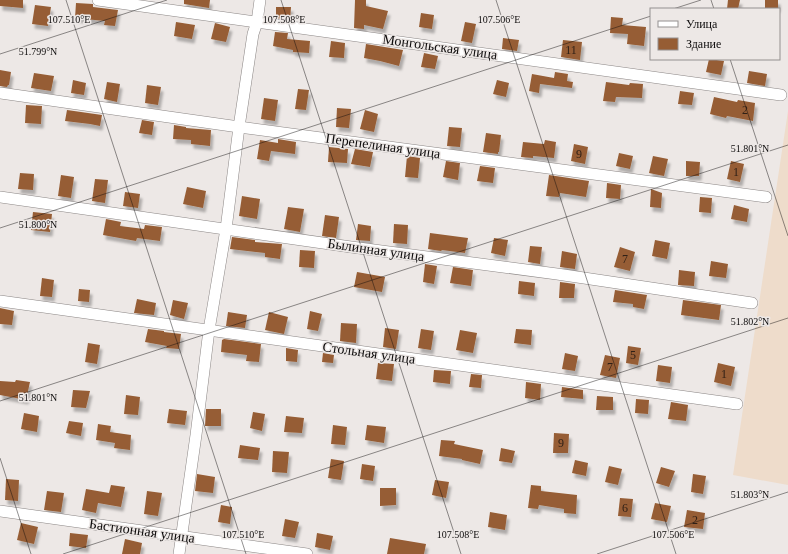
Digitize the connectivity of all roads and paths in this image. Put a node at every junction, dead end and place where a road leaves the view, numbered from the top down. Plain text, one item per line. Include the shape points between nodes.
1 (98, 0) edge
2 (260, 0) edge
3 (257, 22) junction
4 (0, 93) edge
5 (781, 95) dead end
6 (239, 127) junction
7 (0, 197) edge
8 (766, 197) dead end
9 (226, 228) junction
10 (0, 301) edge
11 (752, 303) dead end
12 (209, 330) junction
13 (737, 404) dead end
14 (0, 511) edge
15 (182, 536) junction
16 (179, 554) edge
17 (307, 554) edge

1 - 3 street, Монгольская улица
2 - 3 street
3 - 5 street, Монгольская улица
3 - 6 street
4 - 6 street, Перепелиная улица
6 - 8 street, Перепелиная улица
6 - 9 street
7 - 9 street, Былинная улица
9 - 11 street, Былинная улица
9 - 12 street
10 - 12 street, Стольная улица
12 - 13 street, Стольная улица
12 - 15 street
14 - 15 street, Бастионная улица
15 - 16 street
15 - 17 street, Бастионная улица

